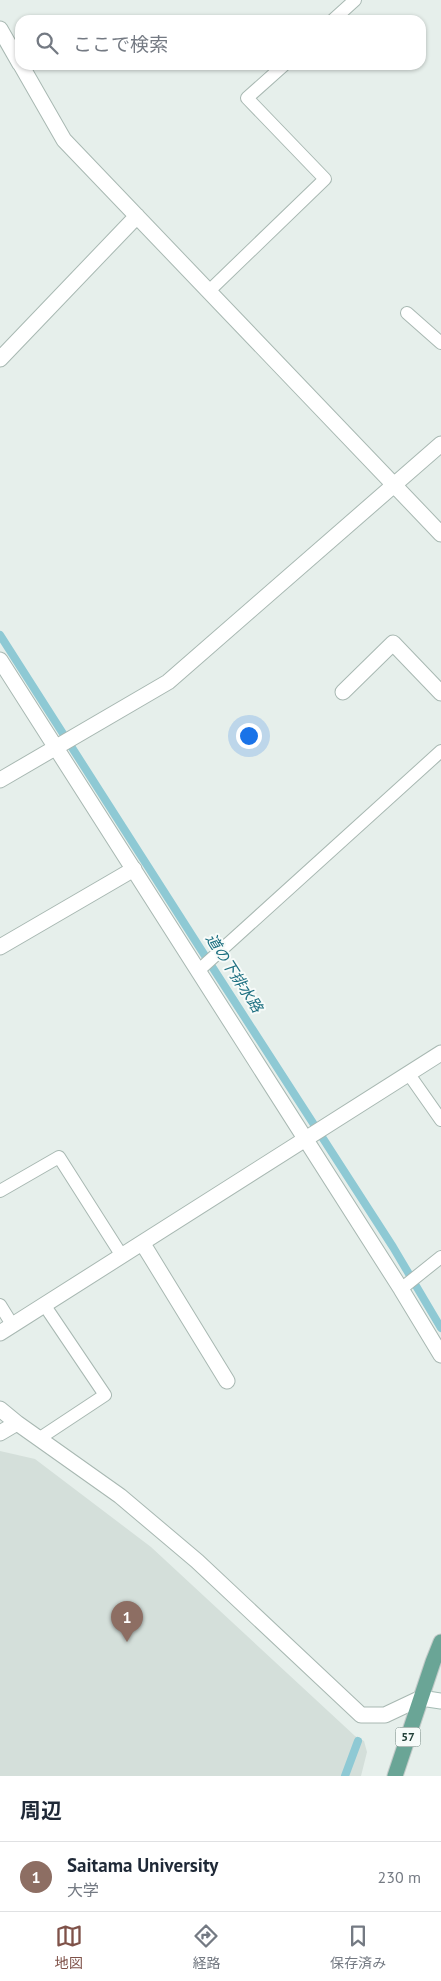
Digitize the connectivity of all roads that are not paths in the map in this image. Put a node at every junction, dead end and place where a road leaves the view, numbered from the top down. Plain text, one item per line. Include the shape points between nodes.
1 (355, 0) edge
2 (338, 15) edge
3 (0, 29) edge
4 (15, 55) edge
5 (23, 70) edge
6 (278, 70) edge
7 (137, 216) junction
8 (208, 290) junction
9 (407, 313) dead end
10 (441, 343) edge
11 (0, 359) edge
12 (441, 444) edge
13 (394, 485) junction
14 (441, 534) edge
15 (0, 660) edge
16 (343, 692) dead end
17 (441, 693) edge
18 (56, 748) junction
19 (441, 751) edge
20 (0, 780) edge
21 (134, 869) junction
22 (0, 947) edge
23 (198, 971) junction
24 (441, 1053) edge
25 (408, 1073) junction
26 (441, 1120) edge
27 (306, 1140) junction
28 (0, 1191) edge
29 (143, 1244) junction
30 (122, 1256) junction
31 (441, 1257) edge
32 (401, 1289) junction
33 (0, 1305) edge
34 (45, 1306) junction
35 (7, 1330) edge
36 (441, 1355) edge
37 (227, 1381) dead end
38 (0, 1409) edge
39 (17, 1423) junction
40 (0, 1433) edge
41 (40, 1438) junction
42 (441, 1642) edge
43 (421, 1698) junction
44 (441, 1701) edge
45 (395, 1776) edge

1 - 2 lane
3 - 4 street
5 - 7 street via 64,140
6 - 8 lane via 247,98 325,180
7 - 8 street
7 - 11 street
8 - 13 street
9 - 10 lane
12 - 13 street
13 - 14 street
13 - 18 street via 168,682
15 - 18 street
16 - 17 street via 393,643
18 - 20 street
18 - 21 street
19 - 23 lane
21 - 22 street
21 - 23 street
23 - 27 street
24 - 25 street
25 - 26 lane
25 - 27 street
27 - 29 street
27 - 32 street
28 - 30 lane via 59,1157
29 - 30 street
29 - 37 street
30 - 34 street
31 - 32 lane
32 - 36 street
33 - 35 lane
34 - 35 street
34 - 41 lane via 105,1395
38 - 39 street
39 - 40 street
39 - 41 street
41 - 43 street via 120,1496 197,1561 361,1715 385,1715
42 - 43 main road, 57
43 - 44 street
43 - 45 main road, 57

